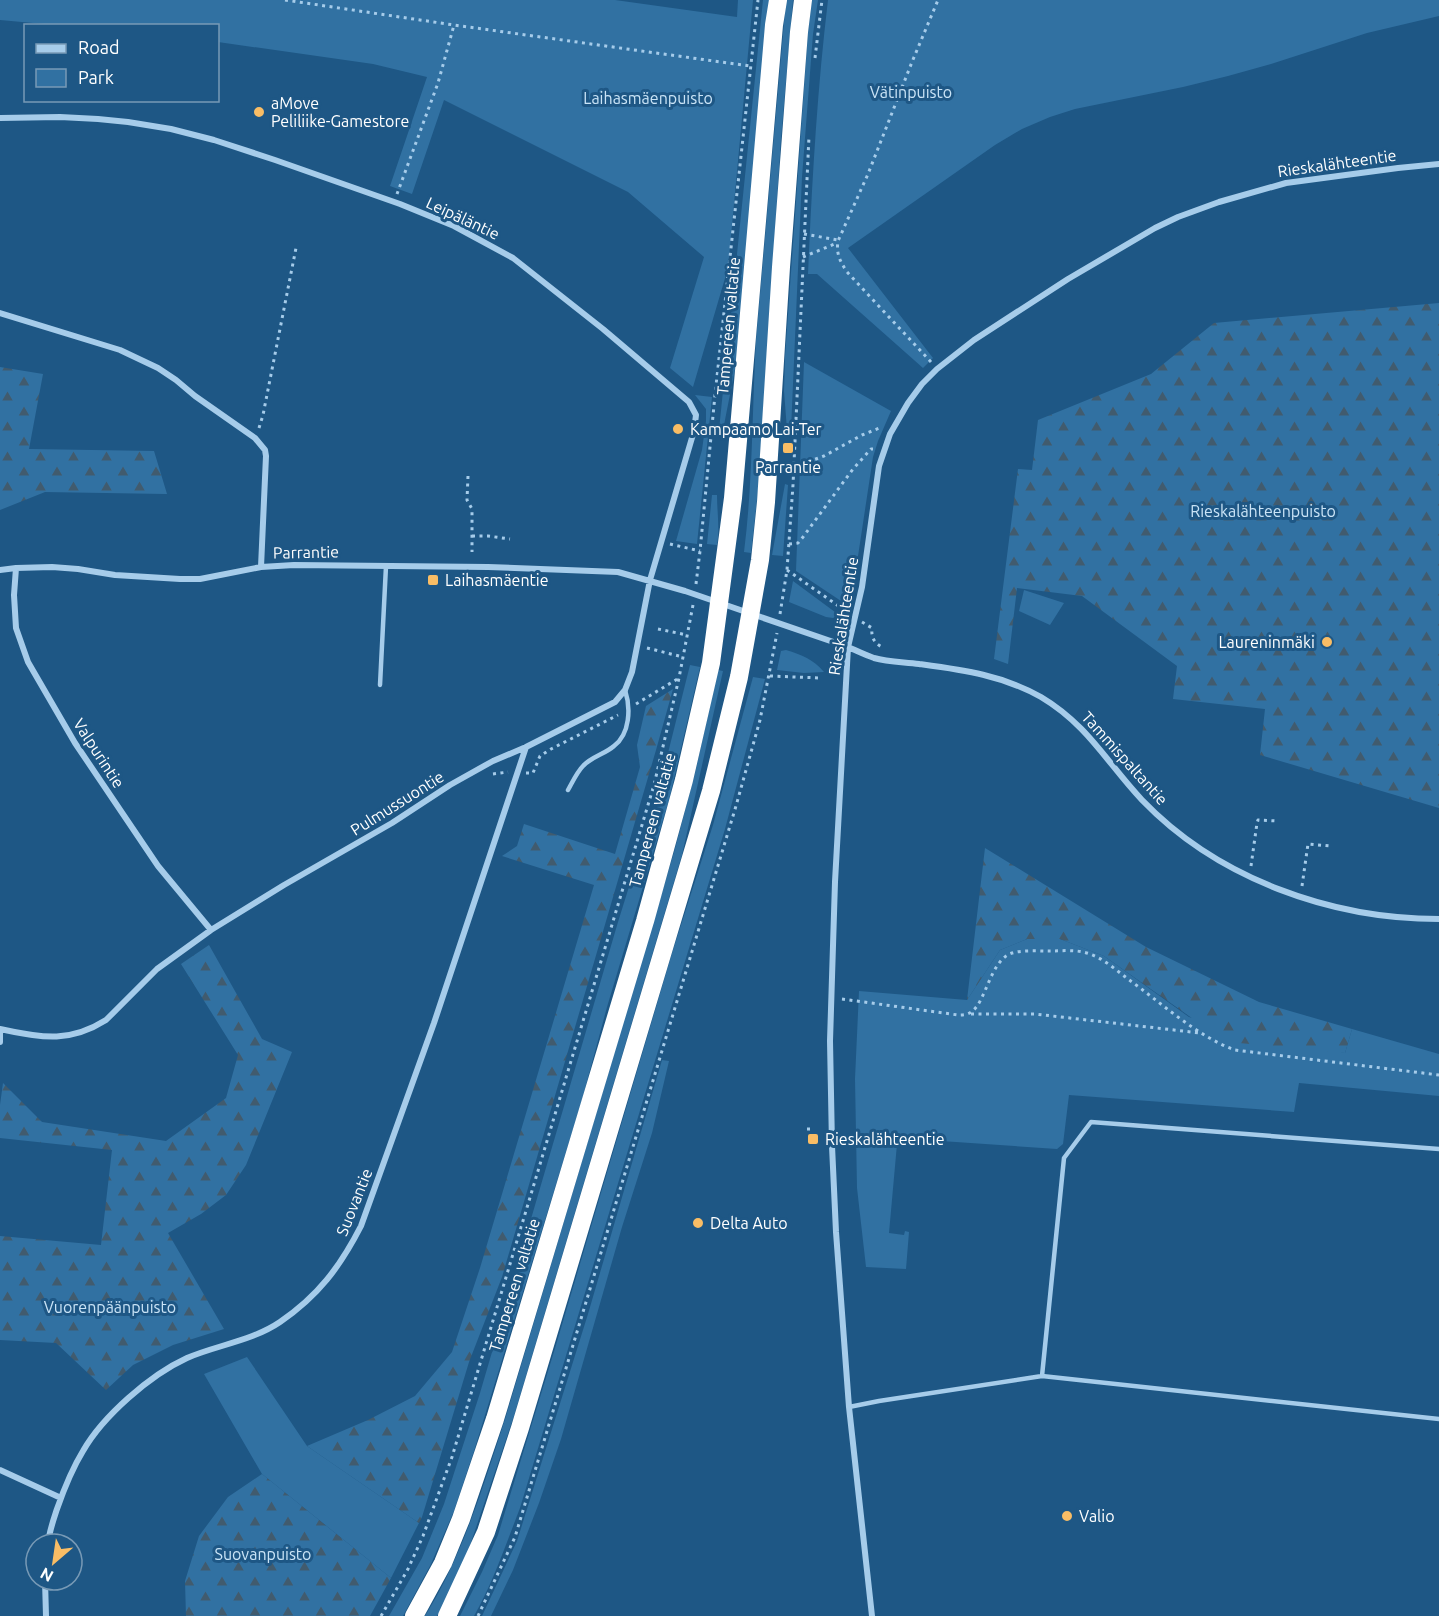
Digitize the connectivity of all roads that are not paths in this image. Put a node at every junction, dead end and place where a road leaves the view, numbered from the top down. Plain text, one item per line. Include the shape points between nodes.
1 (778, 0) edge
2 (803, 0) edge
3 (0, 118) edge
4 (1439, 164) edge
5 (0, 313) edge
6 (386, 566) junction
7 (261, 567) junction
8 (16, 568) junction
9 (0, 570) edge
10 (650, 580) junction
11 (719, 603) junction
12 (750, 614) junction
13 (848, 647) junction
14 (380, 685) dead end
15 (625, 690) junction
16 (526, 747) junction
17 (568, 790) dead end
18 (1439, 919) edge
19 (211, 930) junction
20 (0, 1030) edge
21 (0, 1042) edge
22 (1439, 1149) edge
23 (1041, 1376) junction
24 (849, 1407) junction
25 (1439, 1419) edge
26 (0, 1470) edge
27 (61, 1498) junction
28 (49, 1532) edge
29 (45, 1592) edge
30 (46, 1616) edge
31 (414, 1616) edge
32 (447, 1616) edge
33 (872, 1616) edge

1 - 11 highway, Tampereen valtatie via 733,498
2 - 12 highway via 766,502
3 - 10 street, Leipäläntie via 128,122 214,140 432,217 513,258 689,402 696,415
4 - 13 street, Rieskalähteentie via 1286,183 1178,217 1068,279 937,369 922,384 890,434 879,466 862,587
5 - 7 street via 144,361 255,438 266,456
6 - 7 street, Parrantie
6 - 10 street, Parrantie via 598,570
6 - 14 lane
7 - 8 street, Parrantie via 200,579 52,567
8 - 9 street, Parrantie
8 - 19 street, Valpurintie via 16,628 28,662 75,743 158,866
10 - 11 street
10 - 15 street
11 - 12 street
11 - 31 highway, Tampereen valtatie via 711,663 684,780 645,921 461,1519
12 - 13 street, Tammispaltantie
12 - 32 highway via 711,791 520,1428 486,1532
13 - 18 street, Tammispaltantie via 880,659 988,675 1044,699 1086,732 1136,794 1165,822 1233,869 1282,890 1335,906
13 - 24 street, Rieskalähteentie via 830,1041 833,1178
15 - 16 street, Pulmussuontie via 615,702
15 - 17 lane via 628,722 622,739 582,766
16 - 19 street, Pulmussuontie via 450,785
16 - 27 street, Suovantie via 389,1150 361,1226 338,1266 279,1323 186,1359 140,1388 84,1449
19 - 20 street, Pulmussuontie via 157,969 96,1026 58,1038
20 - 21 street
22 - 23 lane via 1091,1122 1064,1158
23 - 24 lane
23 - 25 lane
24 - 33 street, Rieskalähteentie
26 - 27 street
27 - 28 street, Suovantie
29 - 30 street

